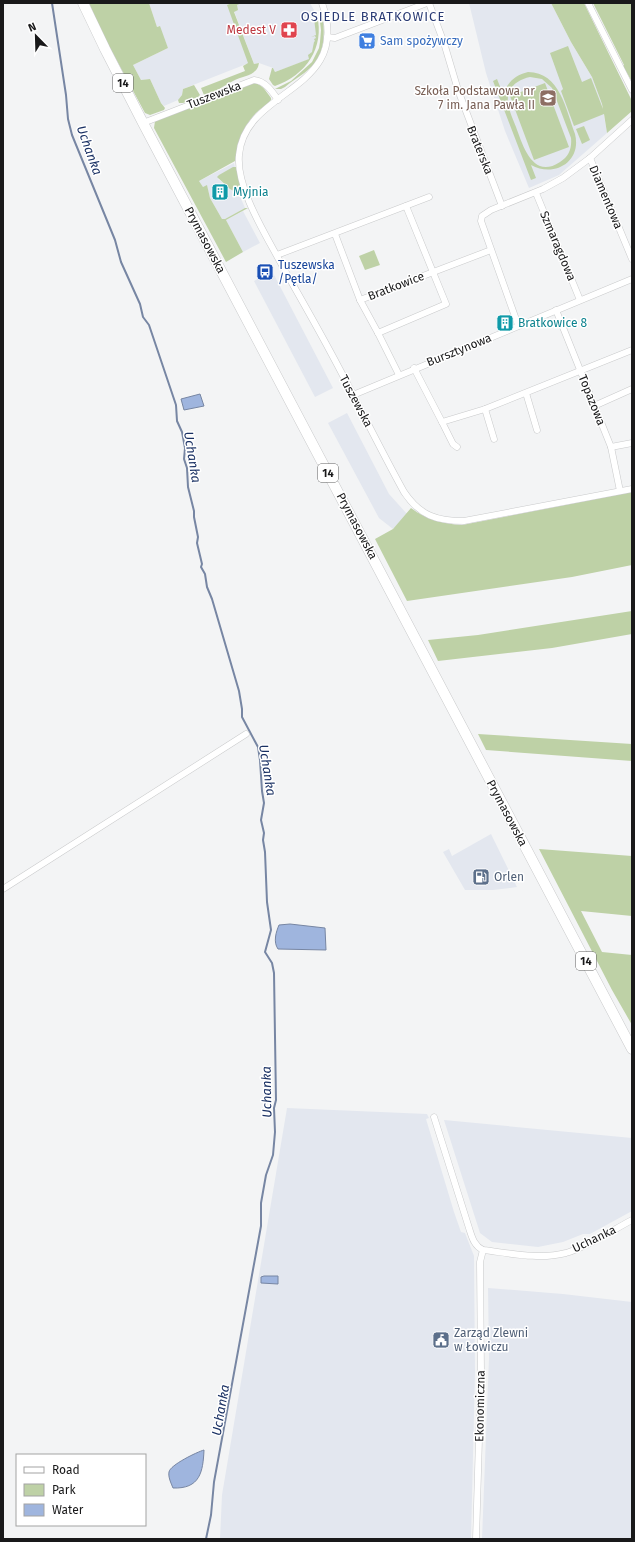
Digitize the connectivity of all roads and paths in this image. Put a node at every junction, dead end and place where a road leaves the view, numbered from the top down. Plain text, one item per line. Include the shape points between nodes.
1 (83, 3) edge
2 (322, 3) edge
3 (428, 3) edge
4 (588, 3) edge
5 (327, 38) junction
6 (632, 90) edge
7 (278, 100) junction
8 (632, 120) edge
9 (143, 123) junction
10 (590, 158) junction
11 (536, 193) junction
12 (429, 197) dead end
13 (406, 206) junction
14 (502, 206) junction
15 (335, 234) junction
16 (491, 250) junction
17 (277, 255) junction
18 (632, 259) edge
19 (433, 272) junction
20 (632, 279) edge
21 (360, 300) junction
22 (580, 300) junction
23 (556, 310) junction
24 (518, 325) junction
25 (378, 333) junction
26 (632, 350) edge
27 (414, 368) junction
28 (580, 371) junction
29 (398, 372) junction
30 (632, 389) edge
31 (526, 393) junction
32 (353, 395) junction
33 (594, 406) junction
34 (485, 409) junction
35 (442, 422) junction
36 (536, 430) dead end
37 (494, 439) dead end
38 (632, 443) edge
39 (457, 447) dead end
40 (611, 447) junction
41 (632, 489) edge
42 (620, 491) junction
43 (246, 734) dead end
44 (3, 889) edge
45 (632, 1049) edge
46 (434, 1117) dead end
47 (632, 1220) edge
48 (483, 1250) junction
49 (476, 1539) edge

1 - 9 main road, Prymasowska / 14
2 - 5 street, Tuszewska via 326,16
3 - 5 street via 338,37
3 - 14 street, Braterska
4 - 6 street
5 - 7 street, Tuszewska via 323,55 314,70
7 - 9 street, Tuszewska via 265,84 252,80
7 - 17 street, Tuszewska via 251,124 242,140 239,160 248,197
8 - 10 street
9 - 45 main road, Prymasowska / 14
10 - 11 street via 563,178
10 - 18 street, Diamentowa
11 - 14 street
11 - 22 street, Szmaragdowa
12 - 13 street
13 - 15 street
13 - 19 street, Bratkowice
14 - 16 street via 482,216 481,221
15 - 17 street
15 - 21 street, Bratkowice
16 - 19 street, Bratkowice
16 - 24 street
17 - 32 street, Tuszewska
19 - 21 street, Bratkowice
19 - 25 street, Bratkowice via 446,304
20 - 22 street, Bursztynowa
21 - 25 street, Bratkowice
22 - 23 street, Bursztynowa
23 - 24 street, Bursztynowa
23 - 28 street, Topazowa
24 - 27 street, Bursztynowa
25 - 29 street, Bratkowice
26 - 28 street
27 - 29 street, Bursztynowa
27 - 35 street
28 - 31 street
28 - 33 street, Topazowa
29 - 32 street, Bursztynowa
30 - 33 street
31 - 34 street
31 - 36 street
32 - 42 street, Tuszewska via 404,492 418,510 429,516 464,521
33 - 40 street, Topazowa
34 - 35 street
34 - 37 street
35 - 39 street
38 - 40 street
40 - 42 street, Topazowa
41 - 42 street, Tuszewska
43 - 44 street
46 - 48 street via 474,1243
47 - 48 street, Uchanka via 590,1243 565,1253 539,1255
48 - 49 street, Ekonomiczna via 480,1262 481,1372

